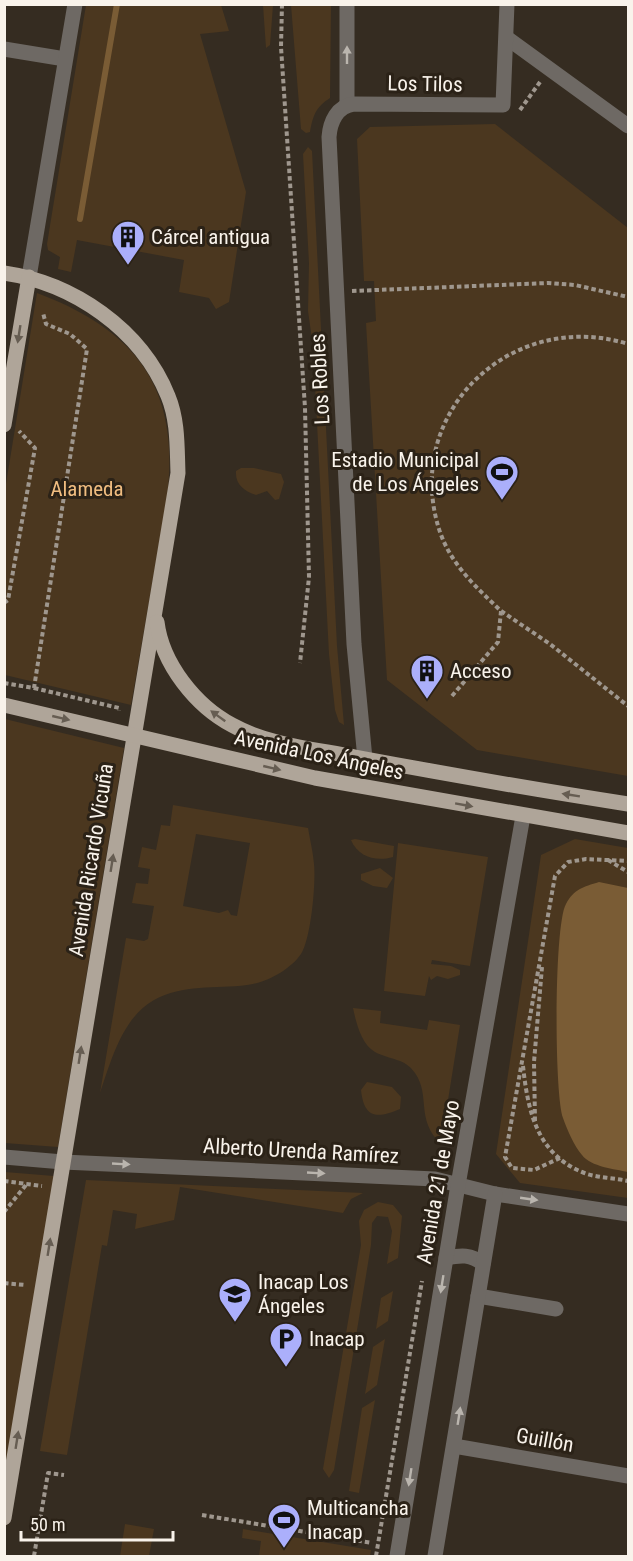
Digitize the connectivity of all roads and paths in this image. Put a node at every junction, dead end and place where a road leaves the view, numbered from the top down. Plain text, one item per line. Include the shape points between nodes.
1 (75, 4) edge
2 (282, 4) edge
3 (347, 4) edge
4 (507, 4) edge
5 (507, 38) junction
6 (4, 49) edge
7 (65, 59) junction
8 (348, 105) junction
9 (628, 126) edge
10 (4, 273) edge
11 (29, 277) junction
12 (46, 283) junction
13 (365, 291) dead end
14 (628, 297) edge
15 (628, 344) edge
16 (11, 427) edge
17 (4, 603) edge
18 (501, 611) junction
19 (156, 614) junction
20 (300, 663) dead end
21 (4, 683) edge
22 (34, 688) junction
23 (452, 696) dead end
24 (4, 705) edge
25 (628, 706) edge
26 (118, 732) junction
27 (134, 735) junction
28 (365, 759) junction
29 (628, 804) edge
30 (523, 816) junction
31 (628, 833) edge
32 (608, 860) junction
33 (628, 861) edge
34 (628, 872) edge
35 (543, 954) junction
36 (522, 1062) junction
37 (535, 1124) junction
38 (4, 1156) edge
39 (560, 1158) junction
40 (46, 1160) junction
41 (63, 1162) junction
42 (4, 1181) edge
43 (628, 1181) edge
44 (27, 1184) junction
45 (458, 1185) junction
46 (495, 1194) junction
47 (4, 1212) edge
48 (628, 1214) edge
49 (446, 1257) junction
50 (483, 1264) junction
51 (424, 1274) dead end
52 (4, 1283) edge
53 (25, 1285) dead end
54 (478, 1296) junction
55 (556, 1309) dead end
56 (454, 1446) junction
57 (64, 1475) dead end
58 (628, 1476) edge
59 (202, 1515) dead end
60 (4, 1518) edge
61 (372, 1543) dead end
62 (34, 1557) edge
63 (376, 1557) edge
64 (397, 1557) edge
65 (435, 1557) edge

1 - 7 street
2 - 20 path via 281,47 305,408 309,577
8 -> 3 street
4 - 5 street
5 - 8 street, Los Tilos via 502,105
5 - 9 street
6 - 7 street
7 - 11 street
8 - 28 street, Los Robles via 331,123 329,137 354,645
10 - 11 main road, Avenida Ricardo Vicuña
11 - 12 main road, Avenida Ricardo Vicuña
11 -> 16 main road
12 - 19 main road, Avenida Ricardo Vicuña via 78,298 118,326 145,357 168,395 175,421 178,473
12 - 22 path via 42,316 46,324 70,334 87,349
13 - 14 path via 548,283
15 - 18 path via 564,339 541,342 514,353 482,371 444,422 433,468 434,511 439,531 471,584
16 - 17 path via 35,448 8,600
18 - 23 path via 498,642
18 - 25 path
19 - 27 main road, Avenida Ricardo Vicuña
28 -> 19 main road, Avenida Los Ángeles via 260,737 216,715 193,695 178,674 158,629
21 - 22 path
22 - 26 path via 119,708
24 -> 26 main road, Avenida Los Ángeles
26 - 27 main road, Avenida Los Ángeles
27 -> 30 main road, Avenida Los Ángeles via 315,778
41 -> 27 main road, Avenida Ricardo Vicuña
29 -> 28 main road, Avenida Los Ángeles
30 - 31 main road, Avenida Los Ángeles
30 - 45 street, Avenida 21 de Mayo
32 - 33 path
32 - 34 path
32 - 35 path via 568,862 555,876
35 - 36 path
35 - 37 path via 534,1062
36 - 37 path via 528,1108
36 - 39 path via 505,1157 513,1168 534,1170
37 - 39 path via 538,1134
38 - 40 street, Alberto Urenda Ramírez
39 - 43 path via 588,1174
40 - 41 street, Alberto Urenda Ramírez
40 - 44 path via 43,1187
41 -> 45 street, Alberto Urenda Ramírez via 435,1179
60 -> 41 main road, Avenida Ricardo Vicuña
42 - 44 path
44 - 47 path
45 - 46 street, Alberto Urenda Ramírez
45 - 49 street, Avenida 21 de Mayo
46 -> 48 street, Alberto Urenda Ramírez
46 - 50 street
49 - 50 street via 475,1257
49 -> 64 street, Avenida 21 de Mayo
50 - 54 street
51 - 63 path
52 - 53 path
54 - 55 street
56 -> 54 street
56 - 58 street, Guillón
56 - 65 street
57 - 62 path via 48,1473
59 - 61 path

